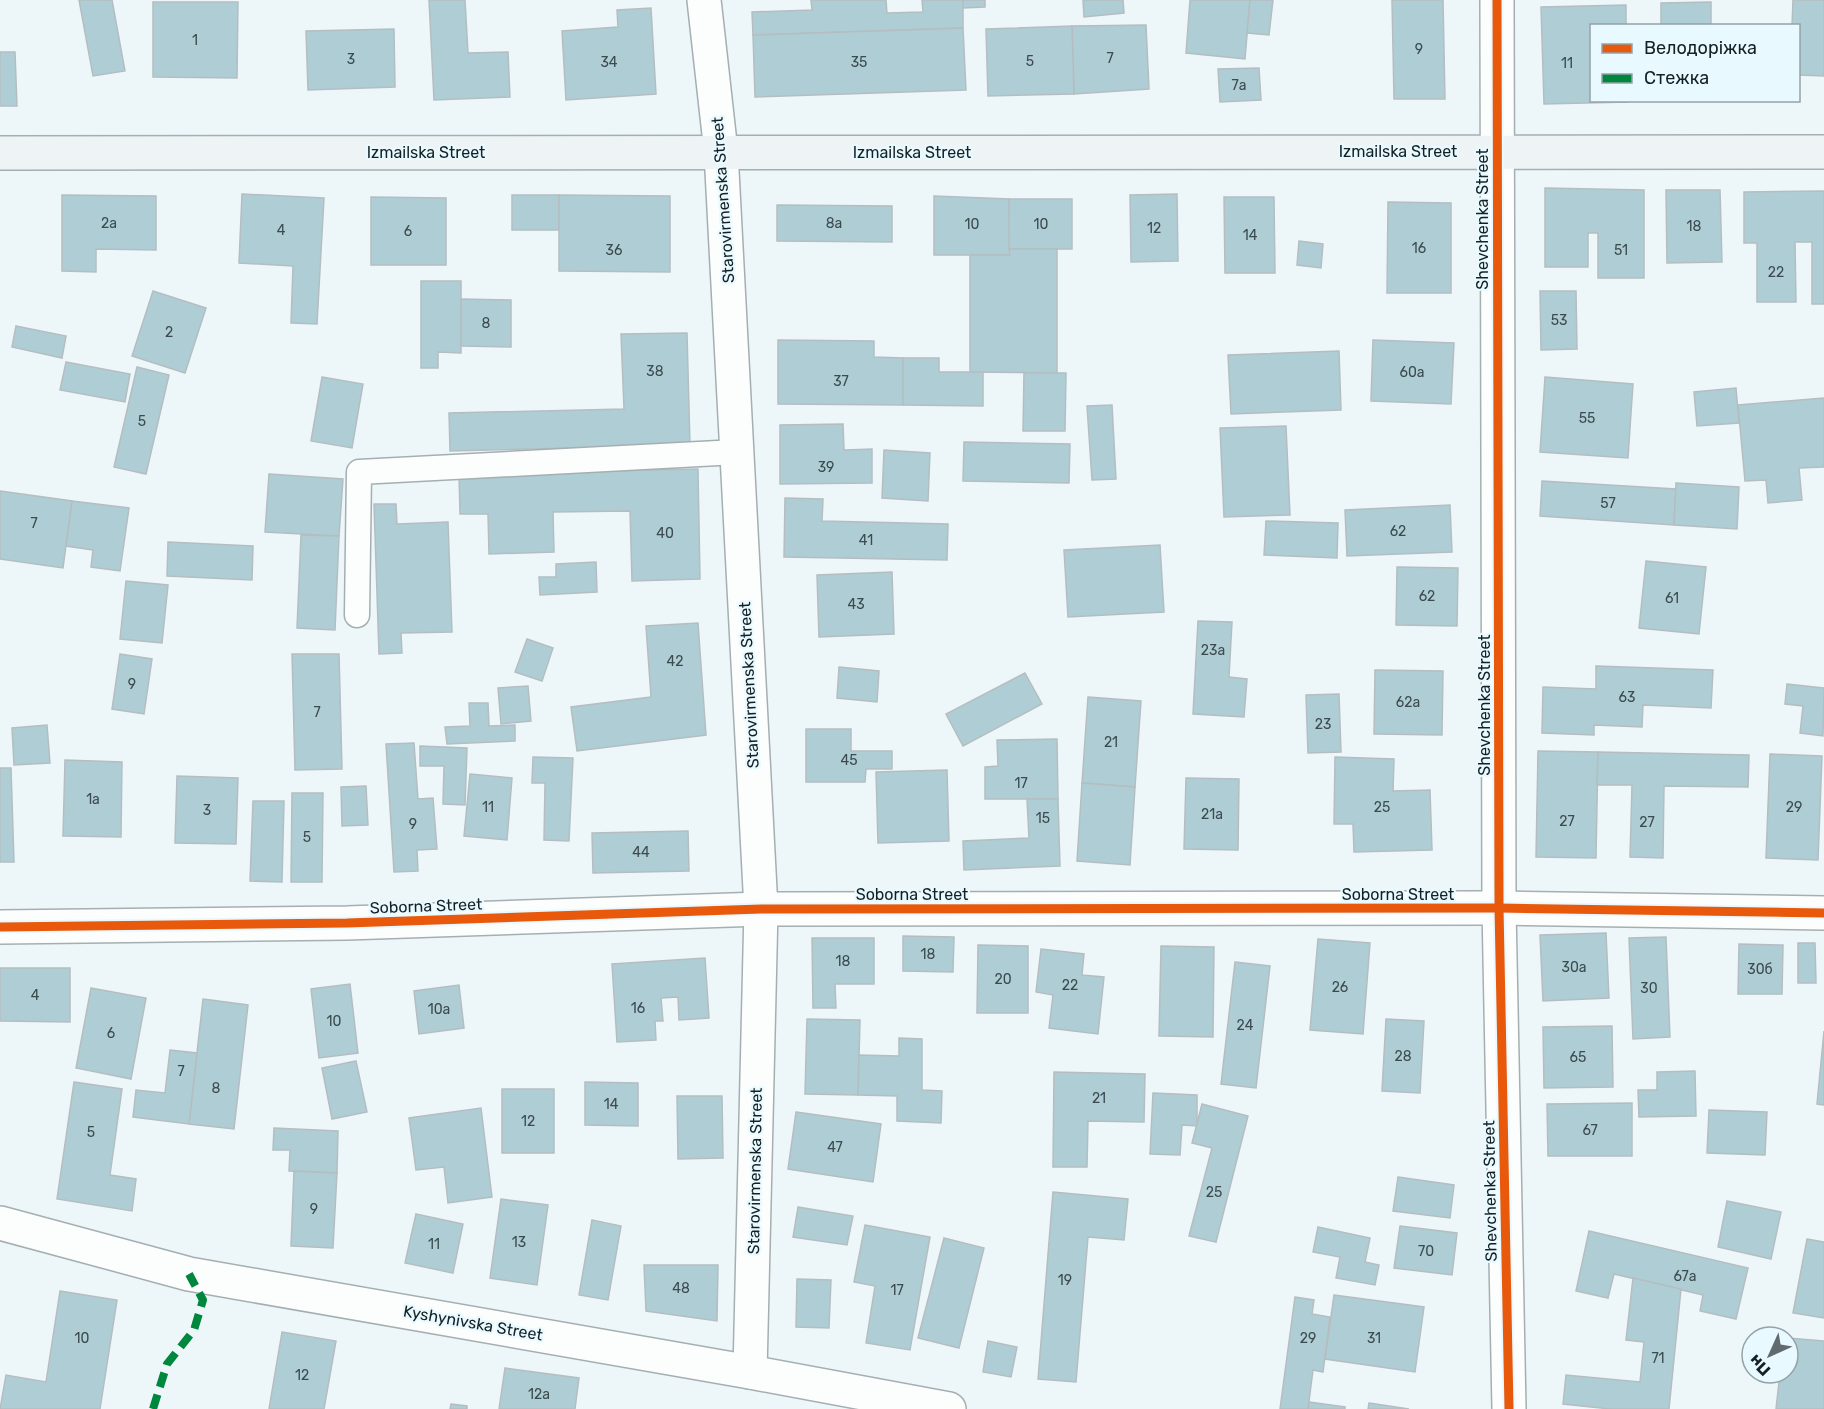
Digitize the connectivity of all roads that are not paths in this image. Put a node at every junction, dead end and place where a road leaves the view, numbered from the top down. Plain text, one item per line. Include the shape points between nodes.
1 (704, 0) edge
2 (1497, 0) edge
3 (1497, 151) junction
4 (721, 152) junction
5 (1824, 152) edge
6 (0, 153) edge
7 (737, 452) junction
8 (357, 615) dead end
9 (1499, 908) junction
10 (761, 909) junction
11 (1824, 913) edge
12 (0, 927) edge
13 (0, 1223) edge
14 (750, 1372) junction
15 (949, 1409) edge
16 (1509, 1409) edge

1 - 4 street, Starovirmenska Street
2 - 3 street, Shevchenka Street
3 - 4 main road, Izmailska Street
3 - 5 main road, Izmailska Street
3 - 9 street, Shevchenka Street
4 - 6 main road, Izmailska Street
4 - 7 street, Starovirmenska Street
7 - 8 lane via 359,472
7 - 10 street, Starovirmenska Street
9 - 10 street, Soborna Street
9 - 11 street, Soborna Street
9 - 16 street, Shevchenka Street
10 - 12 street, Soborna Street via 347,923
10 - 14 street, Starovirmenska Street
13 - 14 street, Kyshynivska Street via 189,1274
14 - 15 street, Kyshynivska Street

